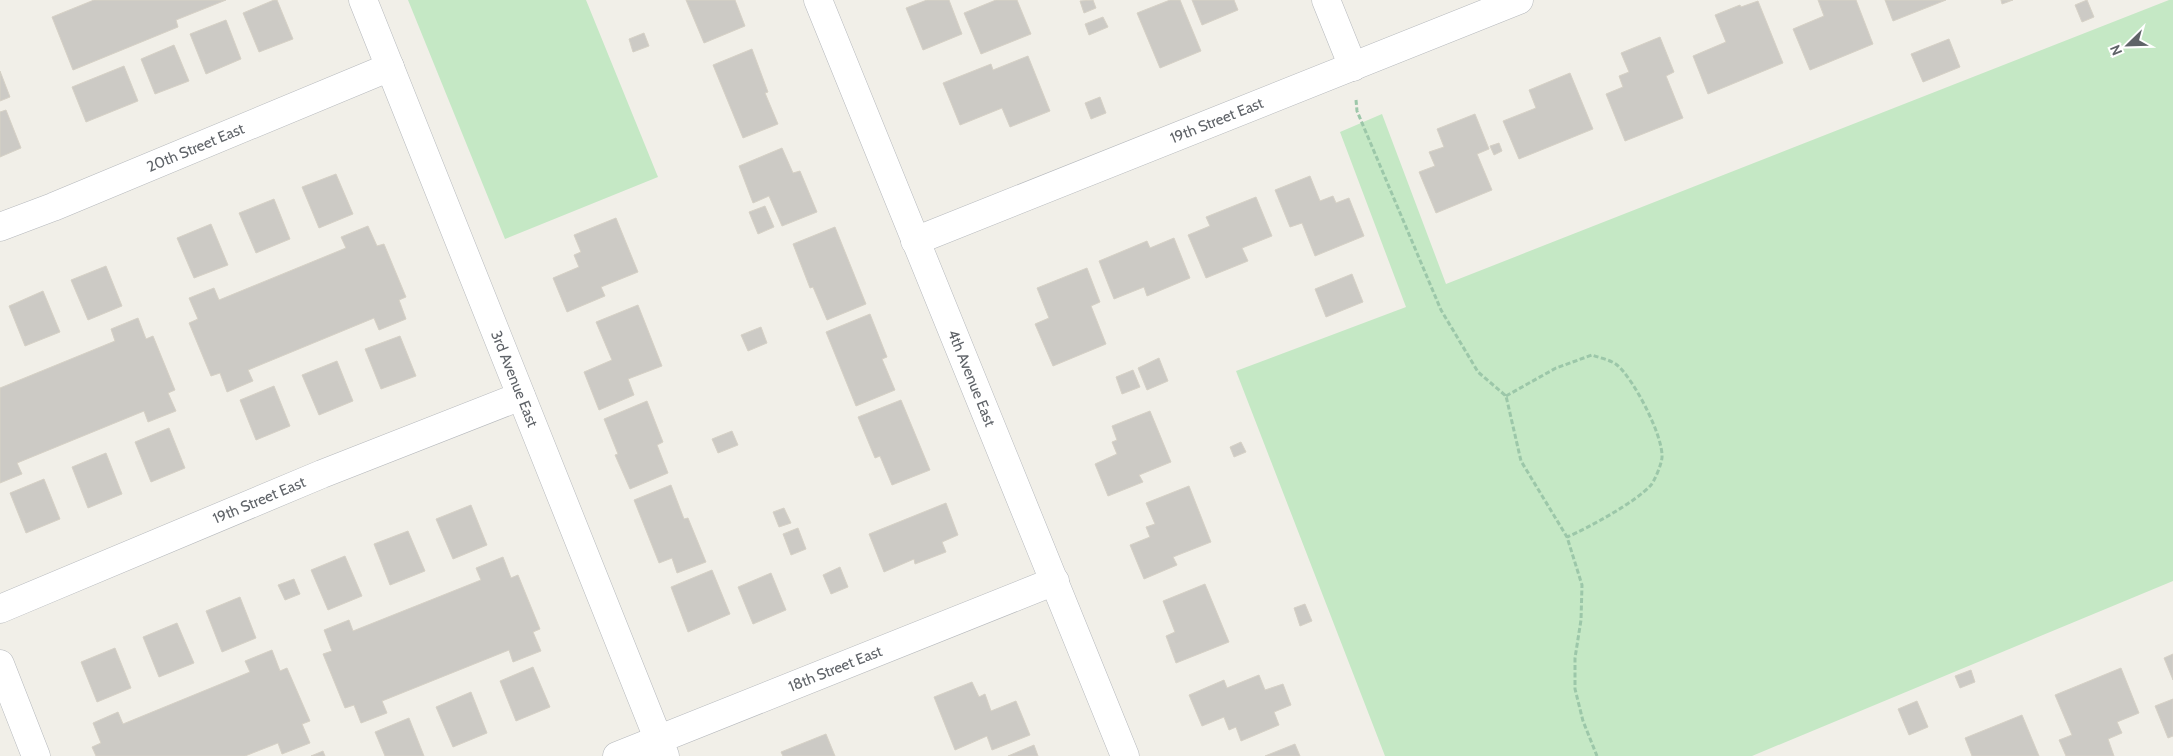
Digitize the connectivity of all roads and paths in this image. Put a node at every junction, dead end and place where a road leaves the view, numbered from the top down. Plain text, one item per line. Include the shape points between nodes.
1 (363, 0) edge
2 (818, 0) edge
3 (1326, 0) edge
4 (1519, 0) edge
5 (390, 67) junction
6 (1353, 67) junction
7 (0, 227) edge
8 (915, 241) junction
9 (521, 396) junction
10 (1506, 396) junction
11 (1567, 537) junction
12 (1055, 582) junction
13 (0, 609) edge
14 (0, 664) edge
15 (662, 748) edge
16 (36, 756) edge
17 (617, 756) edge
18 (1125, 756) edge
19 (1597, 756) edge

1 - 5 street, 3rd Avenue East
2 - 8 street, 4th Avenue East
3 - 6 street
4 - 6 street, 19th Street East
5 - 7 street, 20th Street East
5 - 9 street, 3rd Avenue East
6 - 8 street, 19th Street East
6 - 10 path via 1357,111 1441,310 1478,372
8 - 12 street, 4th Avenue East
9 - 13 street, 19th Street East via 322,474
9 - 15 street, 3rd Avenue East
10 - 11 path via 1521,461
10 - 11 path via 1556,368 1592,355 1617,365 1639,394 1654,426 1663,457 1652,484 1634,500
11 - 19 path via 1582,585 1575,689
12 - 15 street, 18th Street East
12 - 18 street, 4th Avenue East
14 - 16 street
15 - 17 street, 18th Street East

